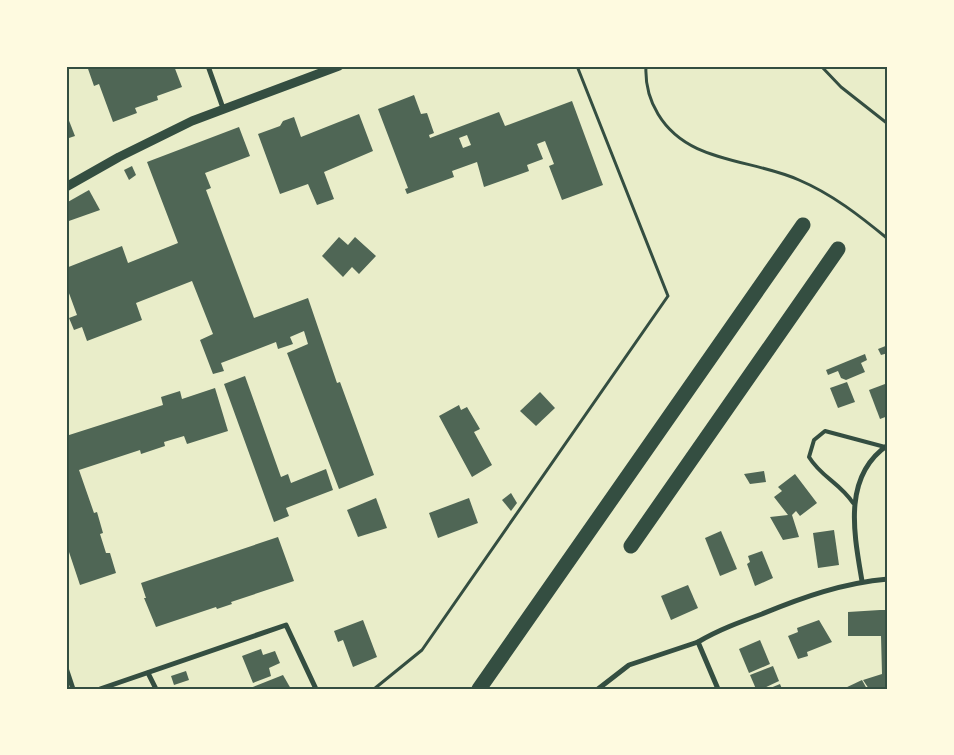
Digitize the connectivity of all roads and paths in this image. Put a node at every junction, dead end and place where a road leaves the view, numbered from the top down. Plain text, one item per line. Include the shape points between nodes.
1 (208, 66) edge
2 (338, 66) edge
3 (577, 66) edge
4 (646, 66) edge
5 (821, 66) edge
6 (222, 108) junction
7 (888, 124) edge
8 (66, 187) edge
9 (803, 225) dead end
10 (888, 239) edge
11 (838, 249) dead end
12 (886, 446) edge
13 (853, 503) junction
14 (631, 546) dead end
15 (888, 579) edge
16 (862, 582) junction
17 (698, 642) junction
18 (66, 668) edge
19 (148, 672) junction
20 (73, 689) edge
21 (100, 689) edge
22 (156, 689) edge
23 (316, 689) edge
24 (374, 689) edge
25 (480, 689) edge
26 (598, 689) edge
27 (718, 689) edge

1 - 6 street
2 - 6 street
3 - 24 path via 668,296 422,650
4 - 10 path via 646,84 652,105 681,142 698,150 778,172 822,191
5 - 7 path via 841,87
6 - 8 street via 135,149
9 - 25 highway
11 - 14 highway
12 - 13 street via 878,451 865,470
12 - 13 lane via 825,431 814,440 809,457 816,469 844,489
13 - 16 street via 855,544
15 - 16 street
16 - 17 street via 798,600
17 - 26 street via 629,665
17 - 27 street
18 - 20 street
19 - 21 street
19 - 22 street
19 - 23 street via 286,626

